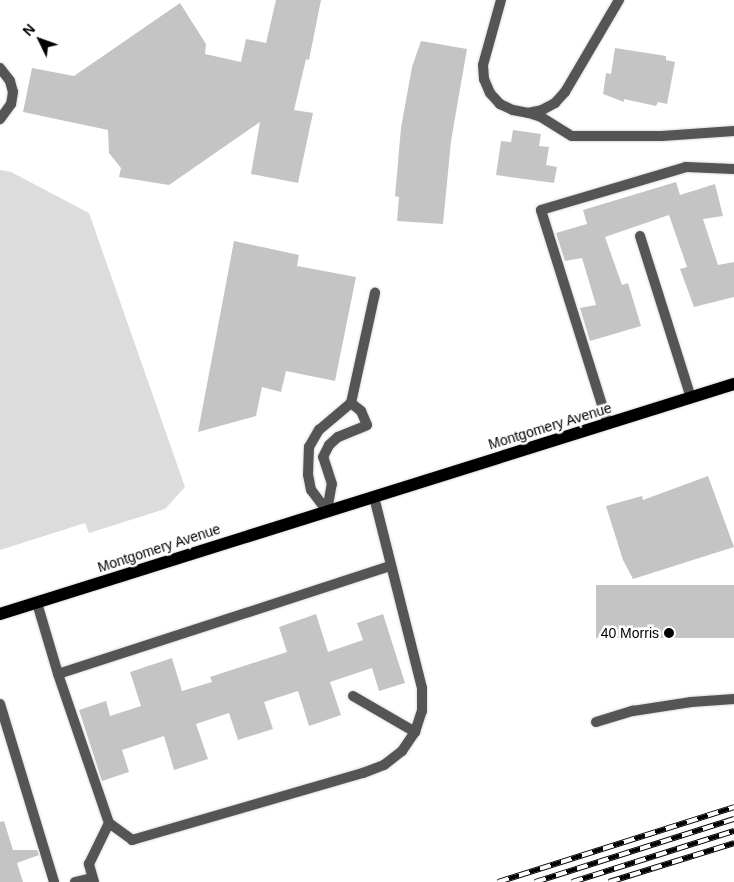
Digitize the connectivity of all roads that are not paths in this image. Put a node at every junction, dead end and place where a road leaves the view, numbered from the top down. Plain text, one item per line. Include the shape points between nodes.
1 (501, 0) edge
2 (619, 0) edge
3 (0, 68) edge
4 (528, 113) junction
5 (0, 119) edge
6 (734, 131) edge
7 (734, 169) edge
8 (640, 236) dead end
9 (375, 293) dead end
10 (734, 384) edge
11 (691, 398) junction
12 (350, 403) junction
13 (608, 424) junction
14 (374, 497) junction
15 (327, 511) junction
16 (391, 566) junction
17 (37, 603) junction
18 (0, 614) edge
19 (58, 674) junction
20 (353, 696) dead end
21 (734, 699) edge
22 (0, 704) edge
23 (596, 722) dead end
24 (415, 732) junction
25 (109, 824) junction
26 (94, 880) edge
27 (54, 882) edge
28 (75, 882) edge

1 - 4 lane via 483,65 484,79 500,104
2 - 4 lane via 565,92 555,103
3 - 5 lane via 10,81 13,92 11,104
4 - 6 lane via 572,136 662,136
7 - 13 lane via 686,167 541,210
8 - 11 lane
9 - 12 lane
10 - 11 main road, Montgomery Avenue
11 - 13 main road, Montgomery Avenue
12 - 15 lane via 319,430 309,447 311,490
12 - 15 lane via 361,411 367,425 329,444 323,457 332,484
13 - 14 main road, Montgomery Avenue
14 - 15 main road, Montgomery Avenue
14 - 16 lane
15 - 17 main road, Montgomery Avenue
16 - 19 lane
16 - 24 lane via 422,688 422,711
17 - 18 main road, Montgomery Avenue
17 - 19 lane
19 - 25 lane
20 - 24 lane
21 - 23 lane via 633,711
22 - 27 lane
24 - 25 lane via 402,751 384,765 363,773 132,840
25 - 26 lane via 89,864
26 - 28 lane

